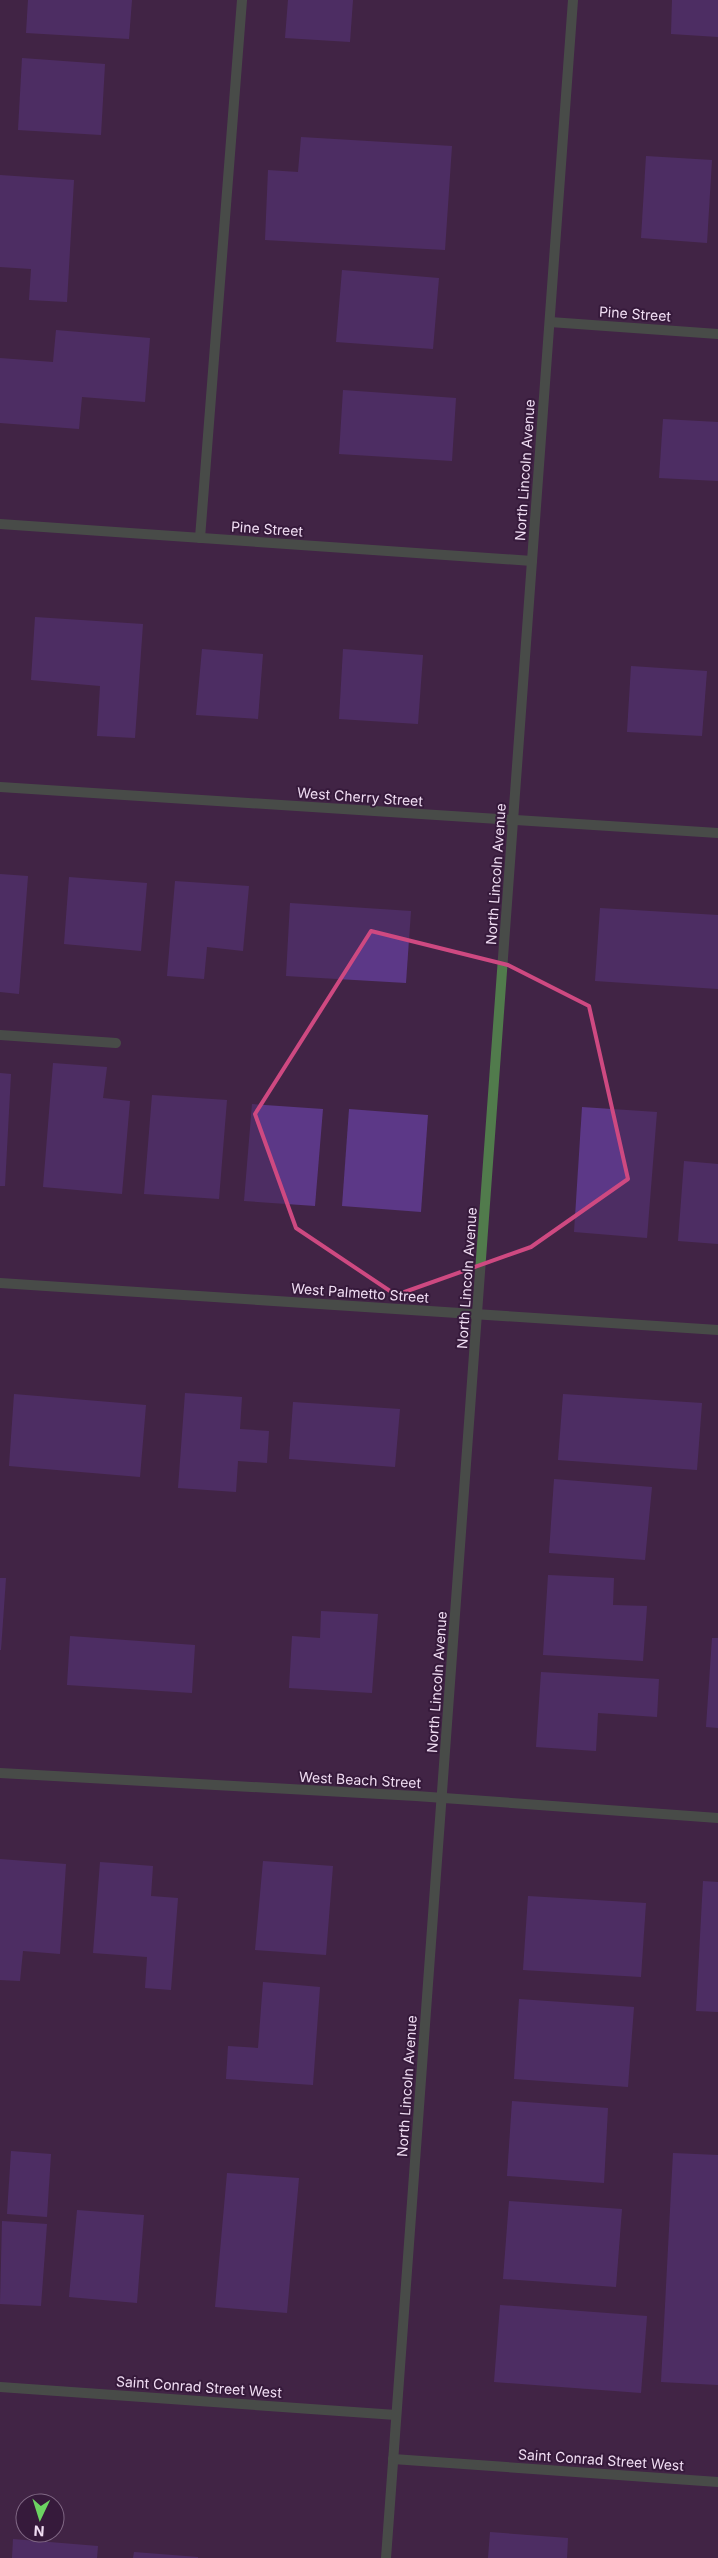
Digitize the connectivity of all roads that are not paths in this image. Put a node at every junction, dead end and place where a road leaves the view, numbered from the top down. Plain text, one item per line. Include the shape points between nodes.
1 (242, 0) edge
2 (573, 0) edge
3 (550, 322) junction
4 (718, 334) edge
5 (0, 524) edge
6 (200, 538) junction
7 (532, 561) junction
8 (0, 787) edge
9 (514, 820) junction
10 (718, 833) edge
11 (0, 1035) edge
12 (116, 1043) dead end
13 (0, 1283) edge
14 (478, 1314) junction
15 (718, 1330) edge
16 (0, 1773) edge
17 (442, 1798) junction
18 (718, 1818) edge
19 (0, 2386) edge
20 (396, 2415) junction
21 (393, 2460) junction
22 (718, 2482) edge
23 (386, 2558) edge

1 - 6 street
2 - 3 street, North Lincoln Avenue
3 - 4 street, Pine Street
3 - 7 street, North Lincoln Avenue
5 - 6 street, Pine Street
6 - 7 street, Pine Street
7 - 9 street, North Lincoln Avenue
8 - 9 street, West Cherry Street
9 - 10 street, West Cherry Street
9 - 14 street, North Lincoln Avenue
11 - 12 street
13 - 14 street, West Palmetto Street
14 - 15 street, West Palmetto Street
14 - 17 street, North Lincoln Avenue
16 - 17 street, West Beach Street
17 - 18 street, West Beach Street
17 - 20 street, North Lincoln Avenue
19 - 20 street, Saint Conrad Street West
20 - 21 street, North Lincoln Avenue
21 - 22 street, Saint Conrad Street West
21 - 23 street, North Lincoln Avenue

